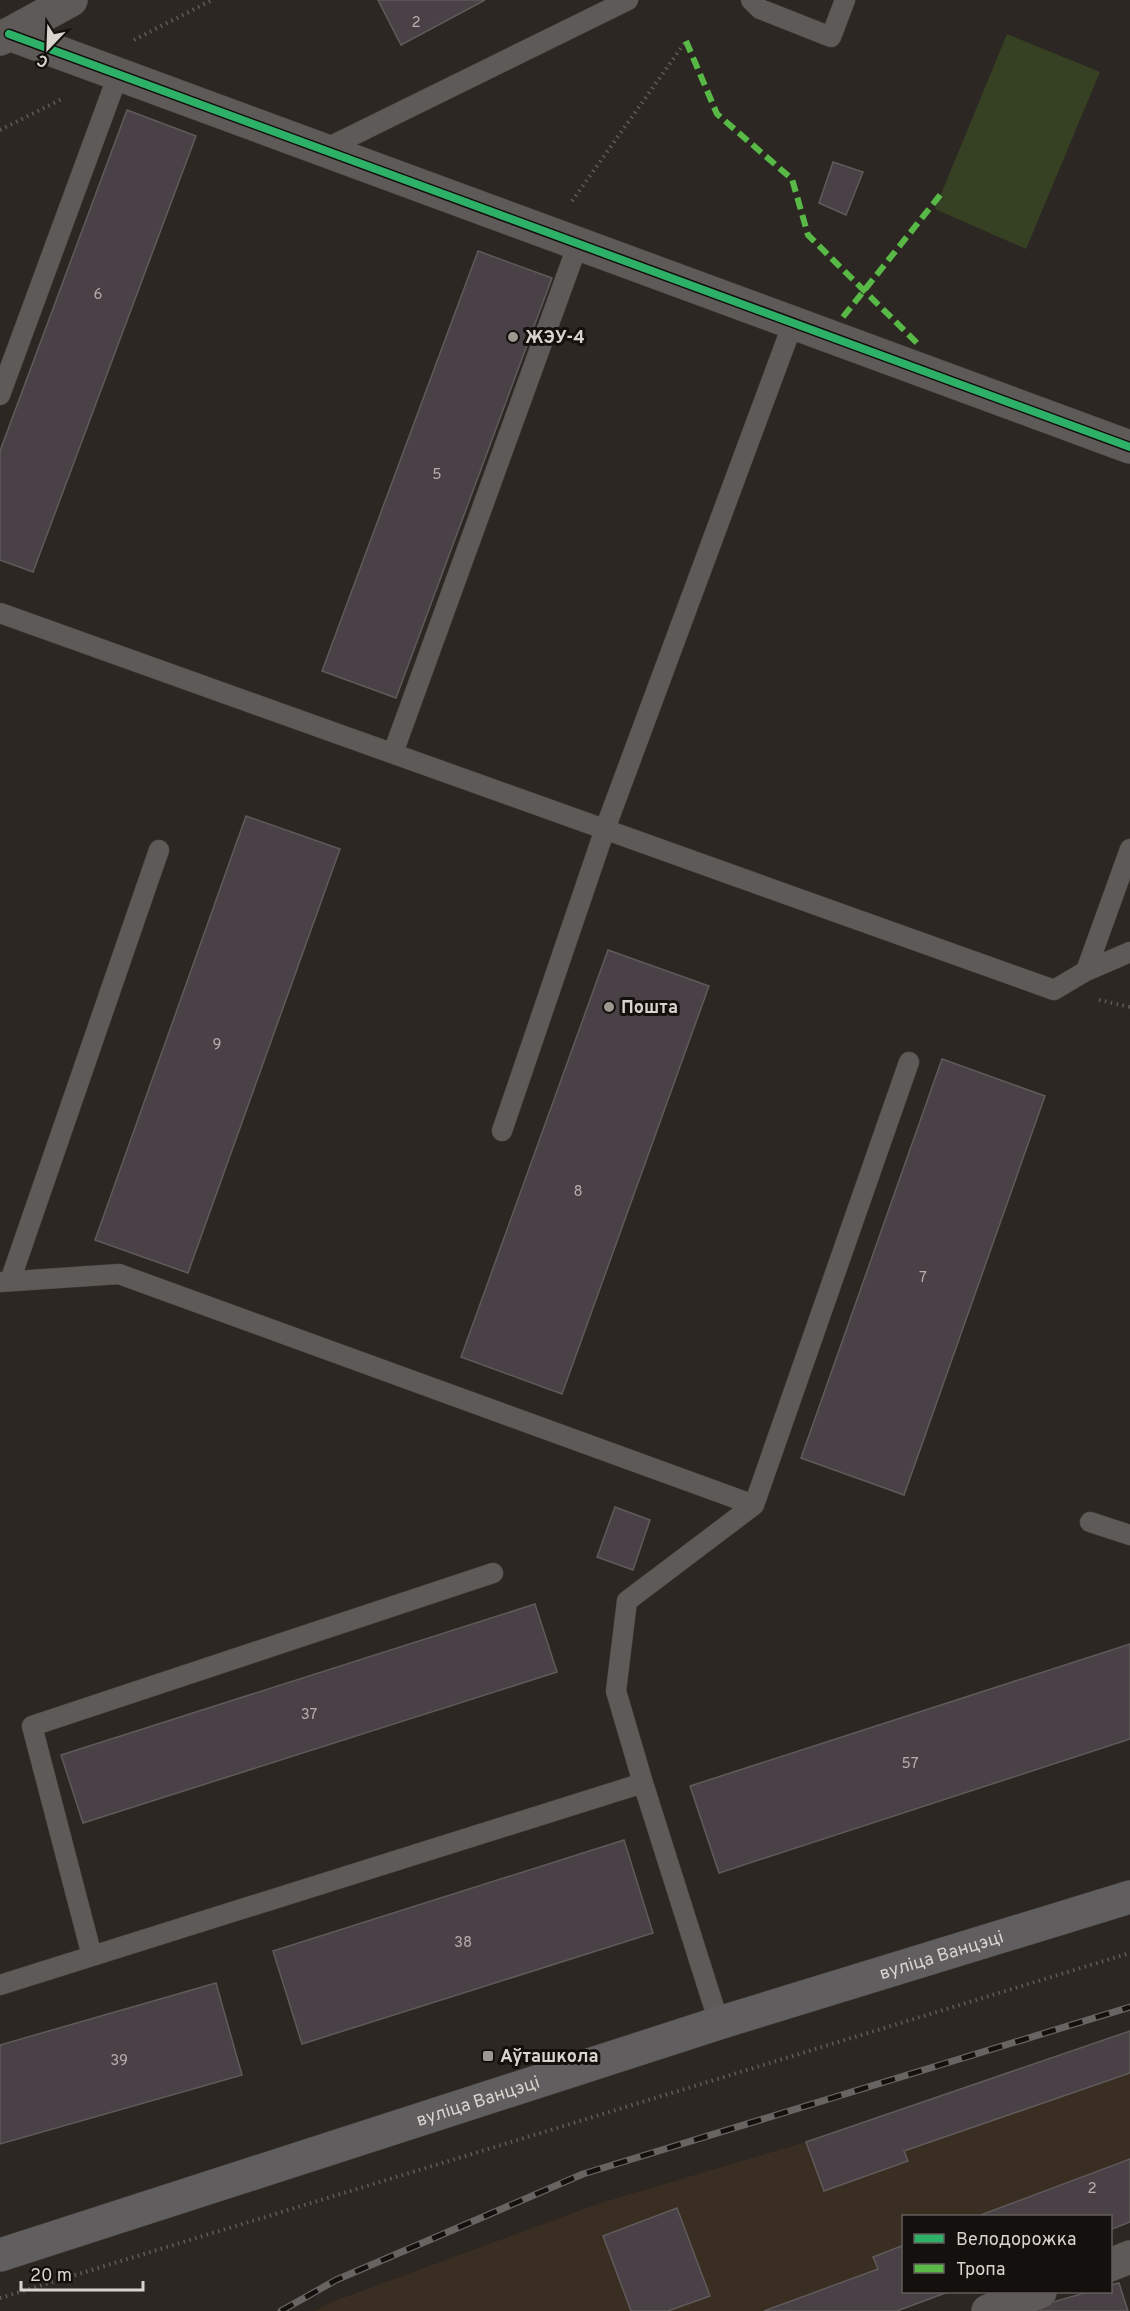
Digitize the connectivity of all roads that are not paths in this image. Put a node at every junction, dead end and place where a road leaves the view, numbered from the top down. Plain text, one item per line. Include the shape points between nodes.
1 (71, 0) edge
2 (627, 0) edge
3 (750, 0) edge
4 (845, 0) edge
5 (4, 37) edge
6 (118, 75) junction
7 (324, 150) junction
8 (563, 239) junction
9 (793, 323) junction
10 (0, 395) edge
11 (1130, 447) edge
12 (0, 613) edge
13 (393, 753) junction
14 (605, 829) junction
15 (1130, 849) edge
16 (159, 850) dead end
17 (1130, 952) edge
18 (1086, 971) junction
19 (909, 1062) dead end
20 (502, 1131) dead end
21 (5, 1281) edge
22 (754, 1505) junction
23 (1090, 1522) dead end
24 (1130, 1535) edge
25 (493, 1573) dead end
26 (643, 1783) junction
27 (1130, 1898) edge
28 (92, 1956) junction
29 (0, 1985) edge
30 (719, 2023) junction
31 (0, 2255) edge
32 (1130, 2257) edge
33 (1112, 2264) edge
34 (1037, 2293) edge
35 (988, 2311) edge

1 - 5 street
2 - 7 lane
3 - 4 lane via 760,9 831,36
5 - 6 street
6 - 7 street
6 - 10 lane
7 - 8 street
8 - 9 street
8 - 13 lane
9 - 11 street
9 - 14 lane
12 - 13 lane
13 - 14 lane
14 - 18 lane via 1054,990
14 - 20 lane
15 - 18 lane
16 - 21 lane
17 - 18 lane
19 - 22 lane
21 - 22 lane via 119,1274
22 - 26 lane via 627,1601 616,1691
23 - 24 lane
25 - 28 lane via 32,1726
26 - 28 lane
26 - 30 lane
27 - 30 main road, вуліца Ванцэці
28 - 29 lane
30 - 31 main road, вуліца Ванцэці
32 - 33 street
34 - 35 street

